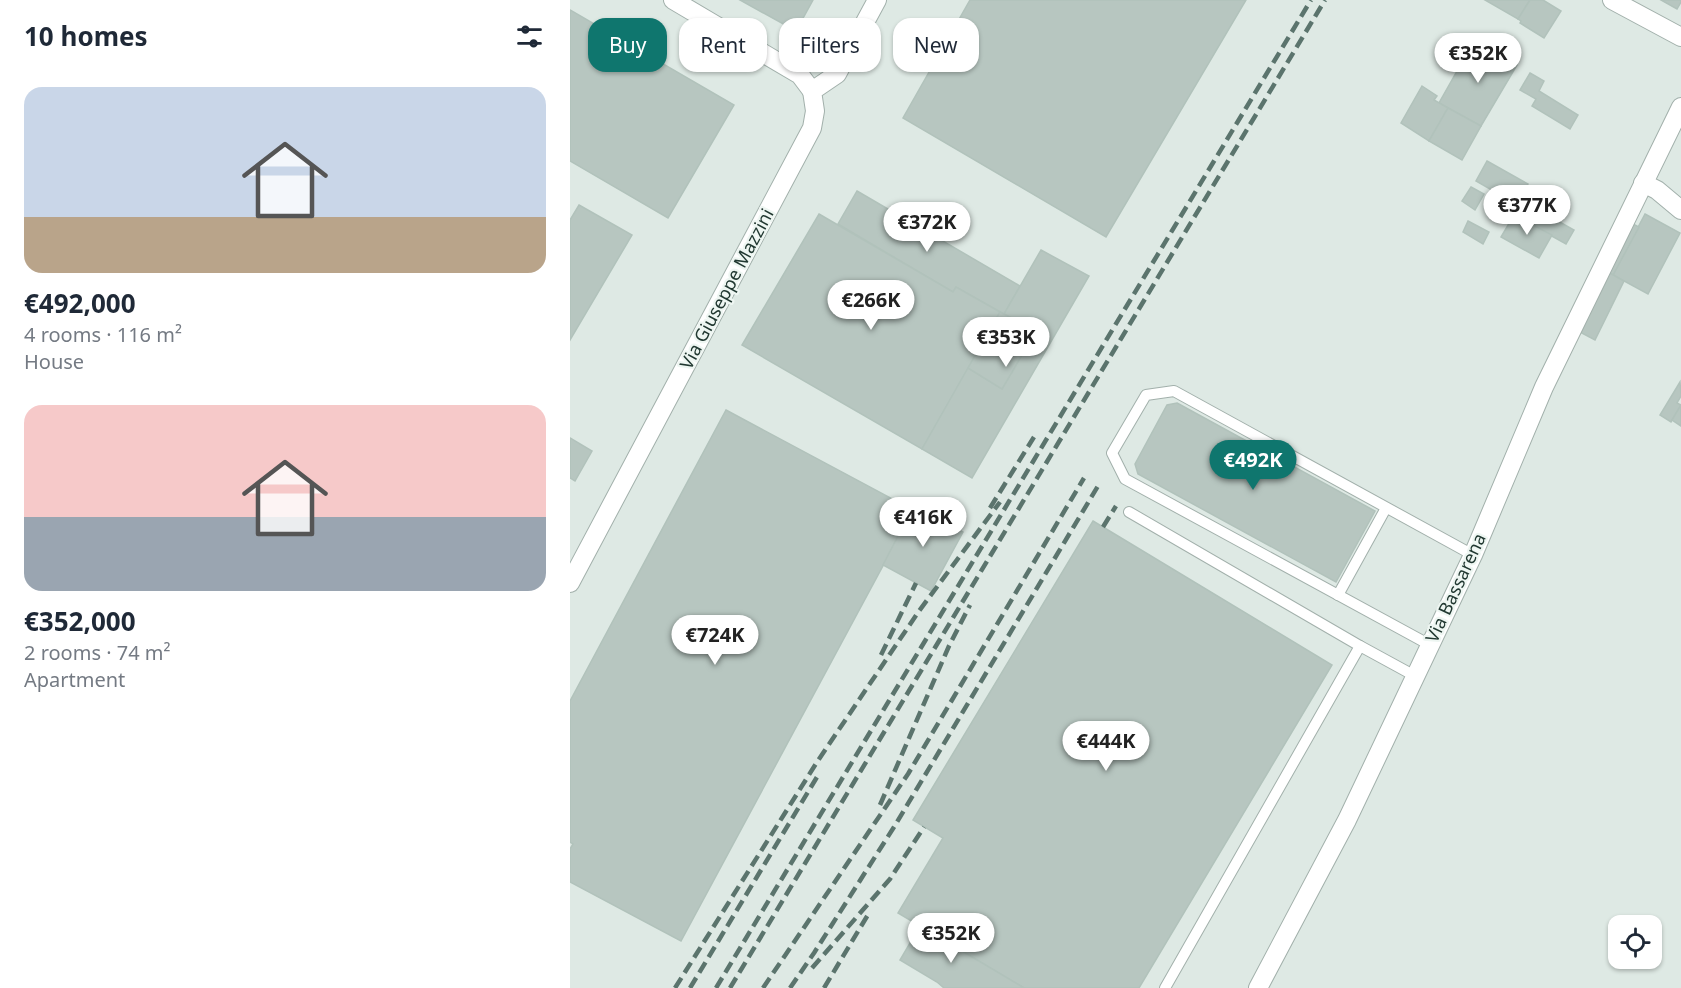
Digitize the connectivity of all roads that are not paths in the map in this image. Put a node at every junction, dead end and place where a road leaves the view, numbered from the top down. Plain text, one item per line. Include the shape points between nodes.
1 (673, 0) edge
2 (877, 0) edge
3 (1612, 0) edge
4 (1681, 37) edge
5 (812, 91) junction
6 (1681, 107) edge
7 (1643, 183) junction
8 (1681, 210) edge
9 (1386, 508) junction
10 (1129, 512) dead end
11 (1473, 555) junction
12 (570, 583) edge
13 (1338, 595) junction
14 (1430, 645) junction
15 (1360, 646) junction
16 (1415, 676) junction
17 (1165, 988) edge
18 (1258, 988) edge

1 - 5 street via 800,75
2 - 5 street via 837,74
3 - 4 street
5 - 12 street, Via Giuseppe Mazzini via 812,128
6 - 7 street, Via Bassarena
7 - 8 street
7 - 11 street, Via Bassarena via 1544,387
9 - 11 lane
9 - 13 lane
9 - 13 lane via 1174,391 1146,395 1112,453 1125,479
10 - 15 lane
11 - 14 street, Via Bassarena
13 - 14 lane
14 - 16 street, Via Bassarena
15 - 16 lane
15 - 17 lane
16 - 18 street, Via Bassarena via 1347,820

